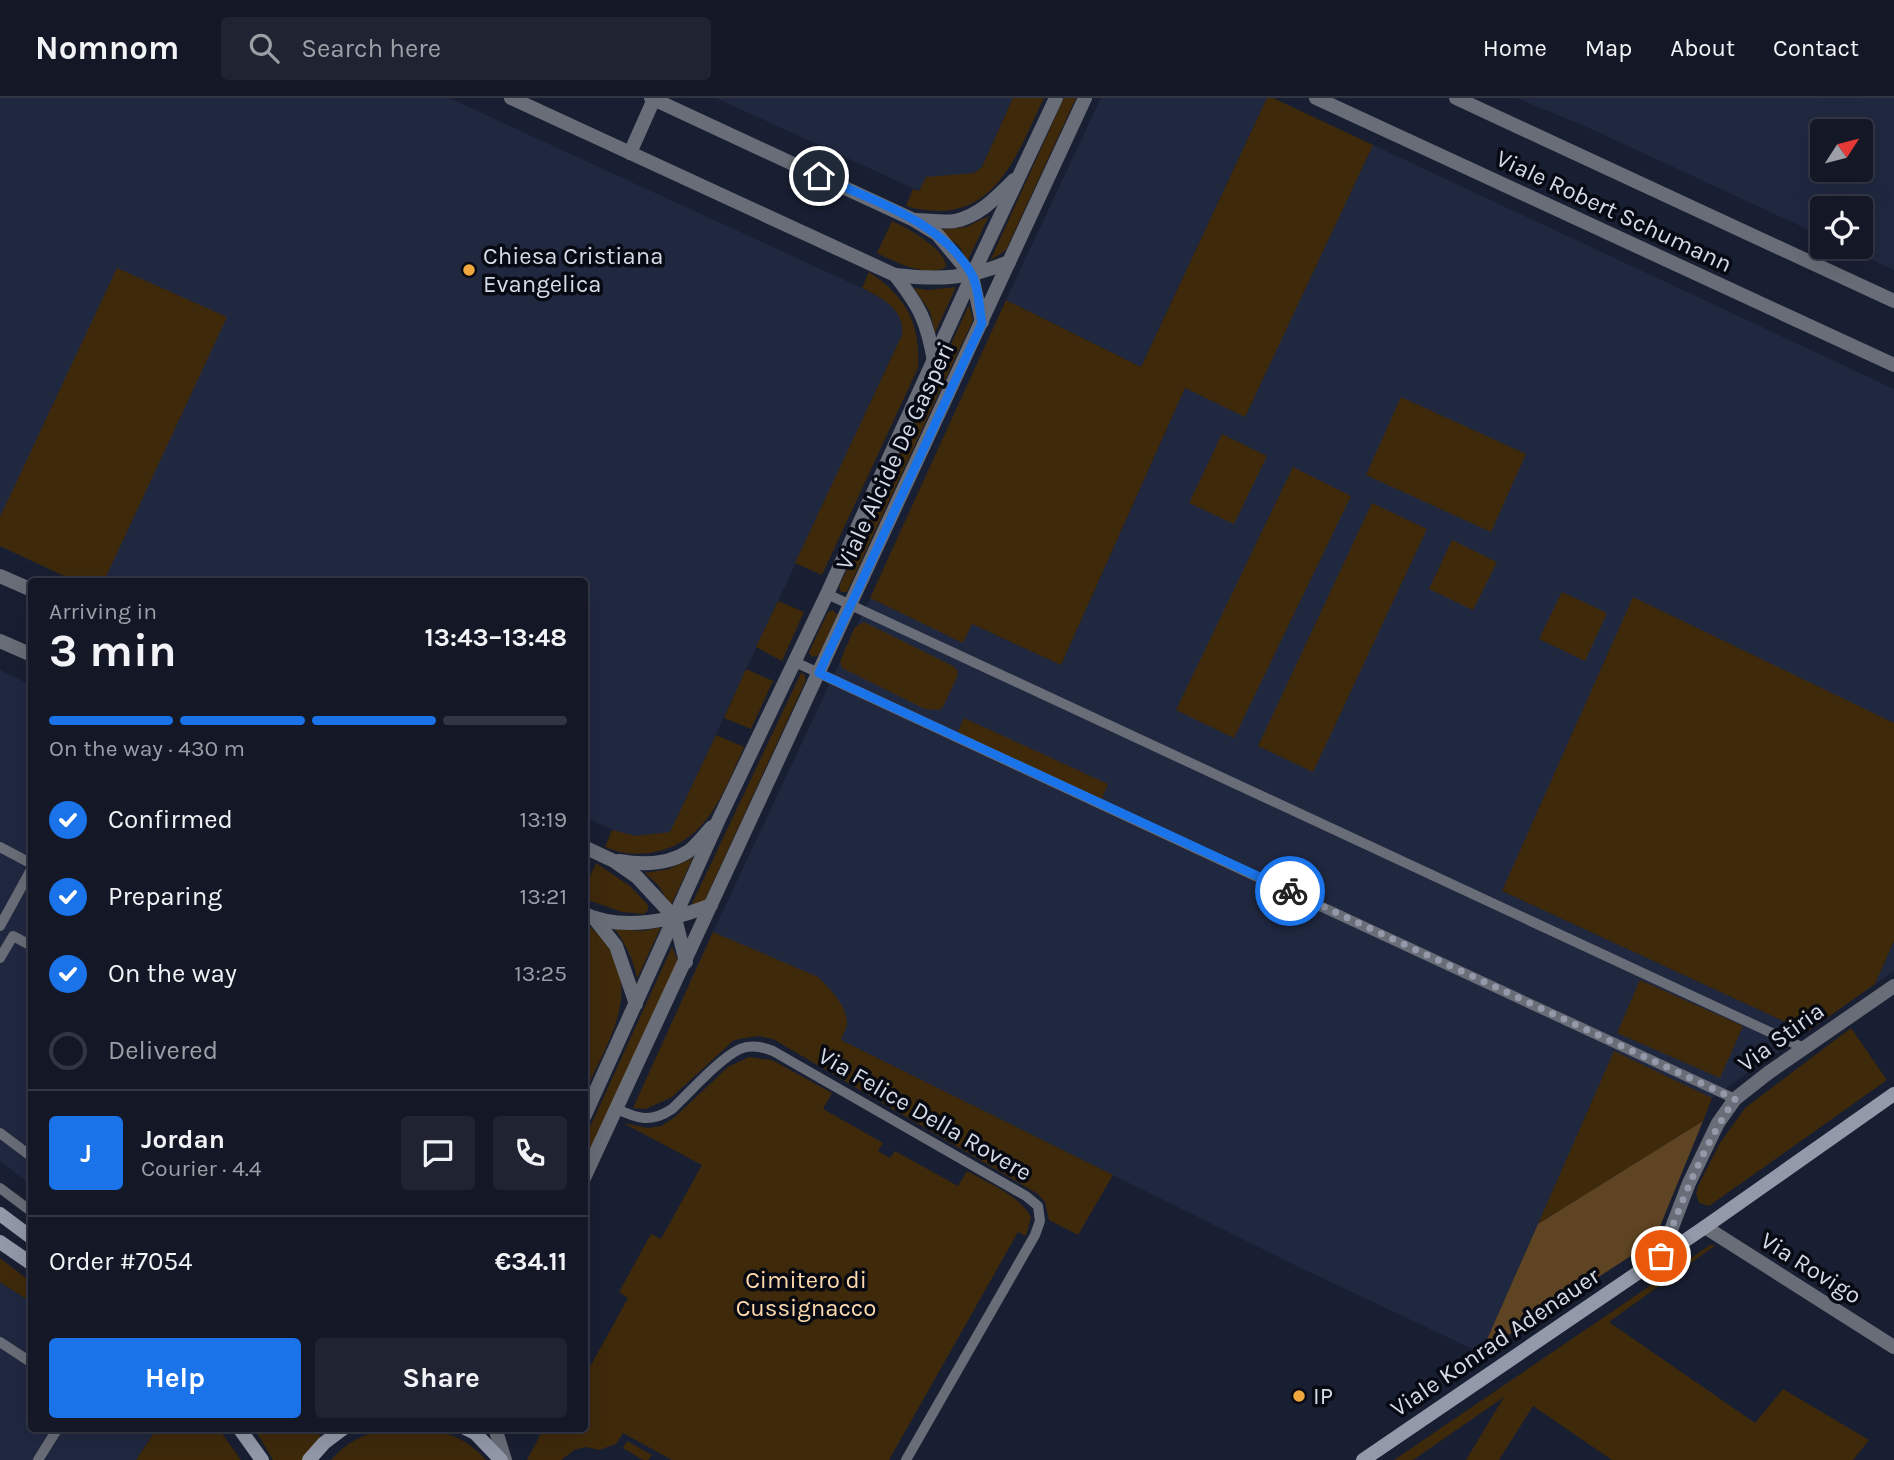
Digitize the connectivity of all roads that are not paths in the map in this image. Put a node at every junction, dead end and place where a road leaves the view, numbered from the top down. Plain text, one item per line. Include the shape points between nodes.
1 (511, 98) edge
2 (1056, 98) edge
3 (1085, 98) edge
4 (1316, 98) edge
5 (1456, 98) edge
6 (653, 99) edge
7 (630, 153) junction
8 (1020, 176) junction
9 (914, 220) junction
10 (1009, 262) junction
11 (895, 275) junction
12 (972, 276) junction
13 (1894, 301) edge
14 (982, 323) junction
15 (934, 362) junction
16 (1894, 365) edge
17 (0, 576) edge
18 (28, 588) edge
19 (827, 594) junction
20 (851, 604) junction
21 (0, 640) edge
22 (28, 653) edge
23 (795, 662) junction
24 (819, 673) junction
25 (719, 819) junction
26 (0, 847) edge
27 (588, 849) edge
28 (614, 861) junction
29 (28, 864) edge
30 (28, 874) edge
31 (711, 905) junction
32 (589, 916) edge
33 (675, 918) junction
34 (0, 926) edge
35 (28, 944) edge
36 (0, 958) edge
37 (686, 962) junction
38 (1894, 986) edge
39 (636, 1004) junction
40 (1804, 1048) junction
41 (1894, 1094) edge
42 (1735, 1099) junction
43 (588, 1108) edge
44 (617, 1109) junction
45 (0, 1133) edge
46 (28, 1154) edge
47 (588, 1170) edge
48 (0, 1188) edge
49 (28, 1209) edge
50 (0, 1214) edge
51 (1704, 1227) junction
52 (28, 1235) edge
53 (0, 1242) edge
54 (1661, 1256) junction
55 (28, 1261) edge
56 (0, 1342) edge
57 (1894, 1347) edge
58 (28, 1360) edge
59 (56, 1432) edge
60 (242, 1432) edge
61 (338, 1432) edge
62 (473, 1432) edge
63 (496, 1432) edge
64 (38, 1460) edge
65 (262, 1460) edge
66 (309, 1460) edge
67 (503, 1460) edge
68 (906, 1460) edge
69 (1363, 1460) edge

1 - 7 street
2 - 8 street, Viale Alcide De Gasperi
3 - 10 street, Viale Alcide De Gasperi
4 - 16 street, Viale Robert Schumann
5 - 13 street, Viale Robert Schumann
6 - 7 street
6 - 9 street
7 - 11 street
8 - 9 street via 971,215 954,221
8 - 12 street, Viale Alcide De Gasperi
9 - 12 street via 937,234
10 - 12 street
10 - 14 street, Viale Alcide De Gasperi
11 - 12 street
11 - 15 street via 916,302 929,333
12 - 14 street
12 - 15 street, Viale Alcide De Gasperi
14 - 20 street, Viale Alcide De Gasperi
15 - 19 street, Viale Alcide De Gasperi
17 - 18 street
19 - 20 lane, Viale Alcide De Gasperi
19 - 23 street, Viale Alcide De Gasperi
20 - 24 street, Viale Alcide De Gasperi
20 - 40 lane
21 - 22 street
23 - 24 lane
23 - 25 street, Viale Alcide De Gasperi
24 - 31 street, Viale Alcide De Gasperi
24 - 42 lane
25 - 28 street via 689,851 672,859 654,864
25 - 33 street, Viale Alcide De Gasperi
26 - 29 lane
27 - 28 street
28 - 33 street via 638,877
30 - 34 lane
31 - 33 street
31 - 37 street, Viale Alcide De Gasperi
32 - 33 street via 645,923
32 - 39 street via 616,946
33 - 37 street
33 - 39 street, Viale Alcide De Gasperi
35 - 36 lane via 13,936
37 - 44 street, Viale Alcide De Gasperi
38 - 40 street, Via Stiria
39 - 43 street, Viale Alcide De Gasperi
40 - 42 street, Via Stiria
41 - 51 main road, Viale Konrad Adenauer
42 - 54 street, Via Stiria via 1694,1172
44 - 47 street, Viale Alcide De Gasperi
44 - 68 lane, Via Felice Della Rovere via 643,1119 662,1116 732,1054 760,1046 1038,1206 1040,1221 1035,1235
45 - 46 lane
48 - 49 lane
50 - 52 main road
51 - 54 main road, Viale Konrad Adenauer
51 - 57 street, Via Rovigo
53 - 55 main road
54 - 69 main road, Viale Konrad Adenauer
56 - 58 lane
59 - 64 lane
60 - 65 main road
61 - 66 main road
62 - 67 main road
63 - 67 street

